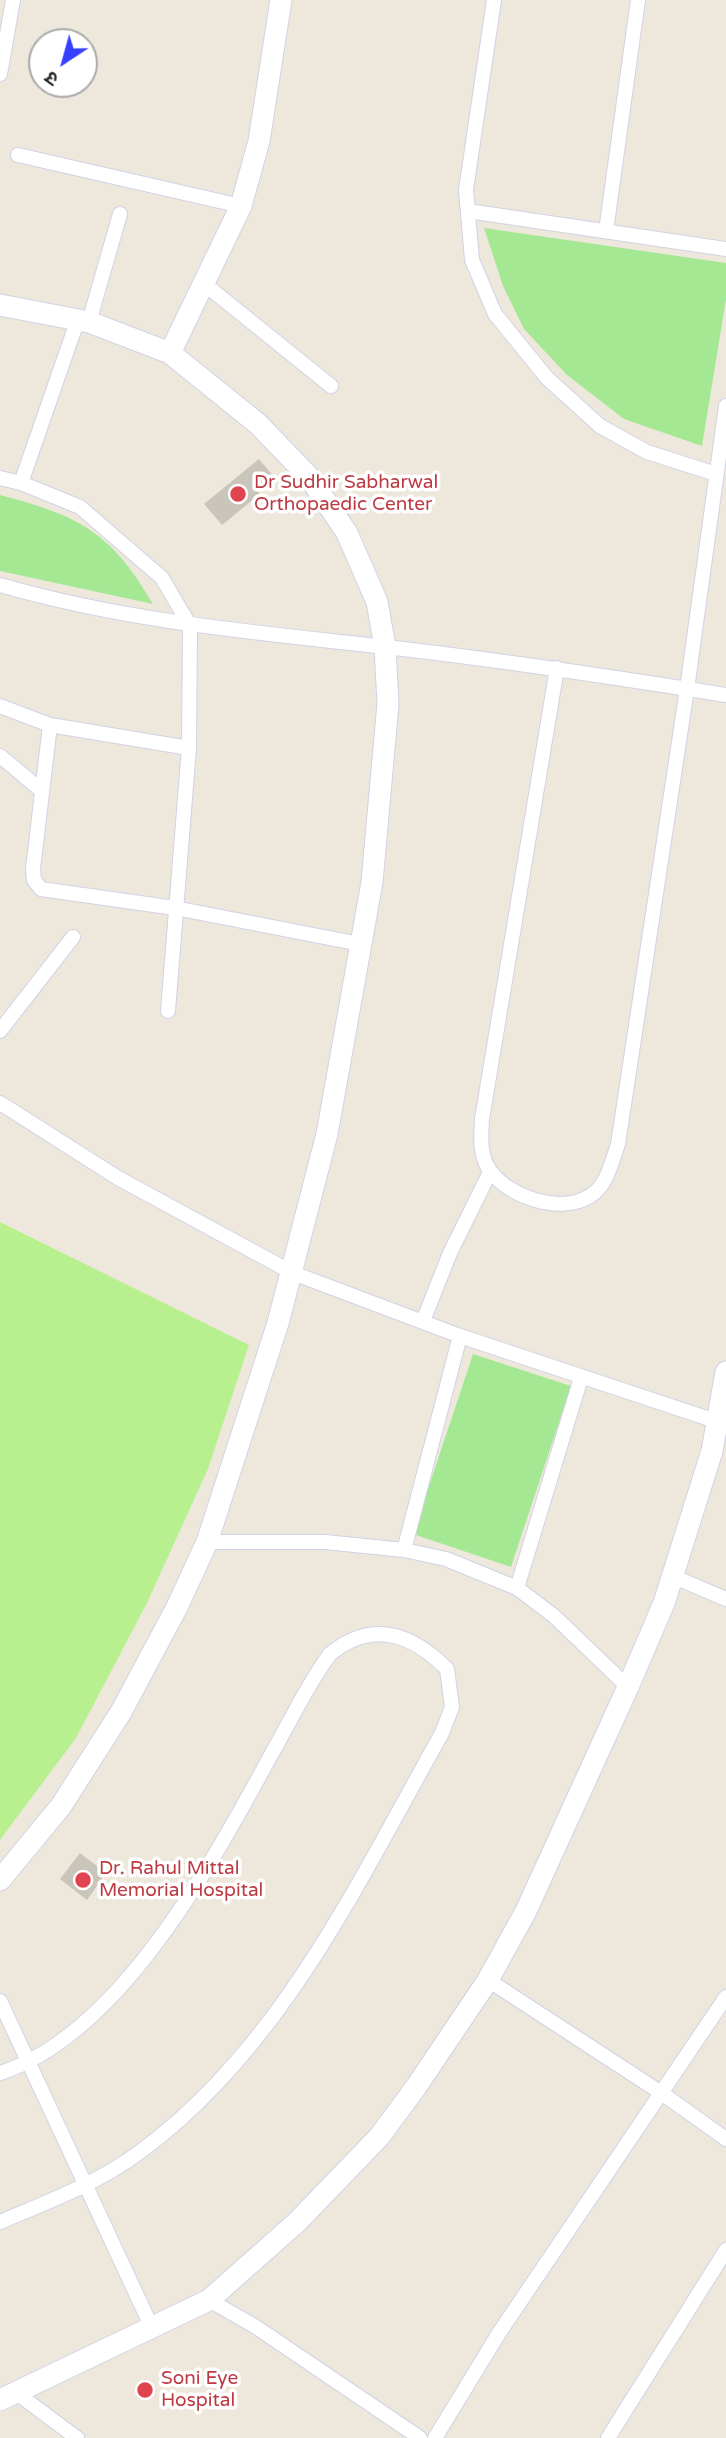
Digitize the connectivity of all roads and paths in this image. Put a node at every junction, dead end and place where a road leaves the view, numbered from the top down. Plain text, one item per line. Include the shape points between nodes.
1 (13, 0) edge
2 (281, 0) edge
3 (494, 0) edge
4 (638, 0) edge
5 (0, 74) edge
6 (18, 155) dead end
7 (241, 206) junction
8 (468, 211) junction
9 (120, 214) dead end
10 (606, 231) junction
11 (726, 249) edge
12 (202, 282) junction
13 (0, 305) edge
14 (84, 320) junction
15 (170, 353) junction
16 (331, 386) dead end
17 (726, 406) edge
18 (716, 474) junction
19 (0, 478) edge
20 (22, 483) junction
21 (0, 585) edge
22 (190, 626) junction
23 (385, 647) junction
24 (557, 668) junction
25 (687, 689) junction
26 (726, 695) edge
27 (0, 706) edge
28 (50, 725) junction
29 (189, 748) junction
30 (0, 756) edge
31 (42, 790) junction
32 (176, 908) junction
33 (73, 937) dead end
34 (360, 944) junction
35 (168, 1010) dead end
36 (0, 1031) edge
37 (0, 1103) edge
38 (490, 1172) junction
39 (293, 1273) junction
40 (424, 1321) junction
41 (460, 1336) junction
42 (726, 1372) edge
43 (581, 1378) junction
44 (722, 1424) edge
45 (207, 1542) junction
46 (404, 1550) junction
47 (673, 1576) junction
48 (517, 1588) junction
49 (726, 1599) edge
50 (628, 1687) junction
51 (0, 1880) edge
52 (488, 1980) junction
53 (726, 1997) edge
54 (0, 2001) edge
55 (29, 2063) junction
56 (0, 2073) edge
57 (663, 2094) junction
58 (726, 2139) edge
59 (87, 2185) junction
60 (0, 2222) edge
61 (726, 2250) edge
62 (209, 2300) junction
63 (152, 2328) junction
64 (9, 2397) edge
65 (77, 2438) edge
66 (420, 2438) edge
67 (435, 2438) edge
68 (608, 2438) edge

1 - 5 street
2 - 7 street via 259,141
3 - 8 street via 466,190
4 - 10 street
6 - 7 street
7 - 12 street
8 - 10 street
8 - 18 street via 471,260 495,314 547,378 600,426 647,452
9 - 14 street
10 - 11 street
12 - 15 street
12 - 16 street
13 - 14 street
14 - 15 street
14 - 20 street
15 - 23 street via 258,424 310,478 347,533 377,603
17 - 18 street
18 - 25 street
19 - 20 street
20 - 22 street via 80,507 128,546 162,578
21 - 22 street via 72,605
22 - 23 street
22 - 29 street
23 - 24 street
23 - 34 street via 388,704 372,881
24 - 25 street
24 - 38 street via 482,1119 481,1148
25 - 26 street
25 - 38 street via 618,1144 607,1175 591,1195 565,1204 539,1201
27 - 28 street
28 - 29 street
28 - 31 street
29 - 32 street
30 - 31 street
31 - 32 street via 33,869 41,889
32 - 34 street
32 - 35 street
33 - 36 street
34 - 39 street via 327,1134
37 - 39 street via 118,1178
38 - 40 street via 450,1253
39 - 40 street
39 - 45 street
40 - 41 street
41 - 43 street
41 - 46 street
42 - 44 street
43 - 44 street
43 - 48 street
44 - 47 street
45 - 46 street via 305,1542
45 - 51 street via 121,1712 61,1806
46 - 48 street via 446,1559
47 - 49 street
47 - 50 street
48 - 50 street via 538,1602
50 - 52 street via 526,1911
52 - 57 street
52 - 62 street via 379,2137 297,2222
53 - 57 street
54 - 55 street
55 - 56 street
55 - 59 street
55 - 59 street via 110,1999 159,1936 218,1851 330,1654 348,1640 369,1634 400,1636 420,1645 447,1669 452,1707 442,1733 292,1989 227,2071 171,2128
57 - 58 street
57 - 67 street via 499,2333
59 - 60 street
59 - 63 street
61 - 68 street
62 - 63 street
62 - 66 street
63 - 64 street
64 - 65 street

